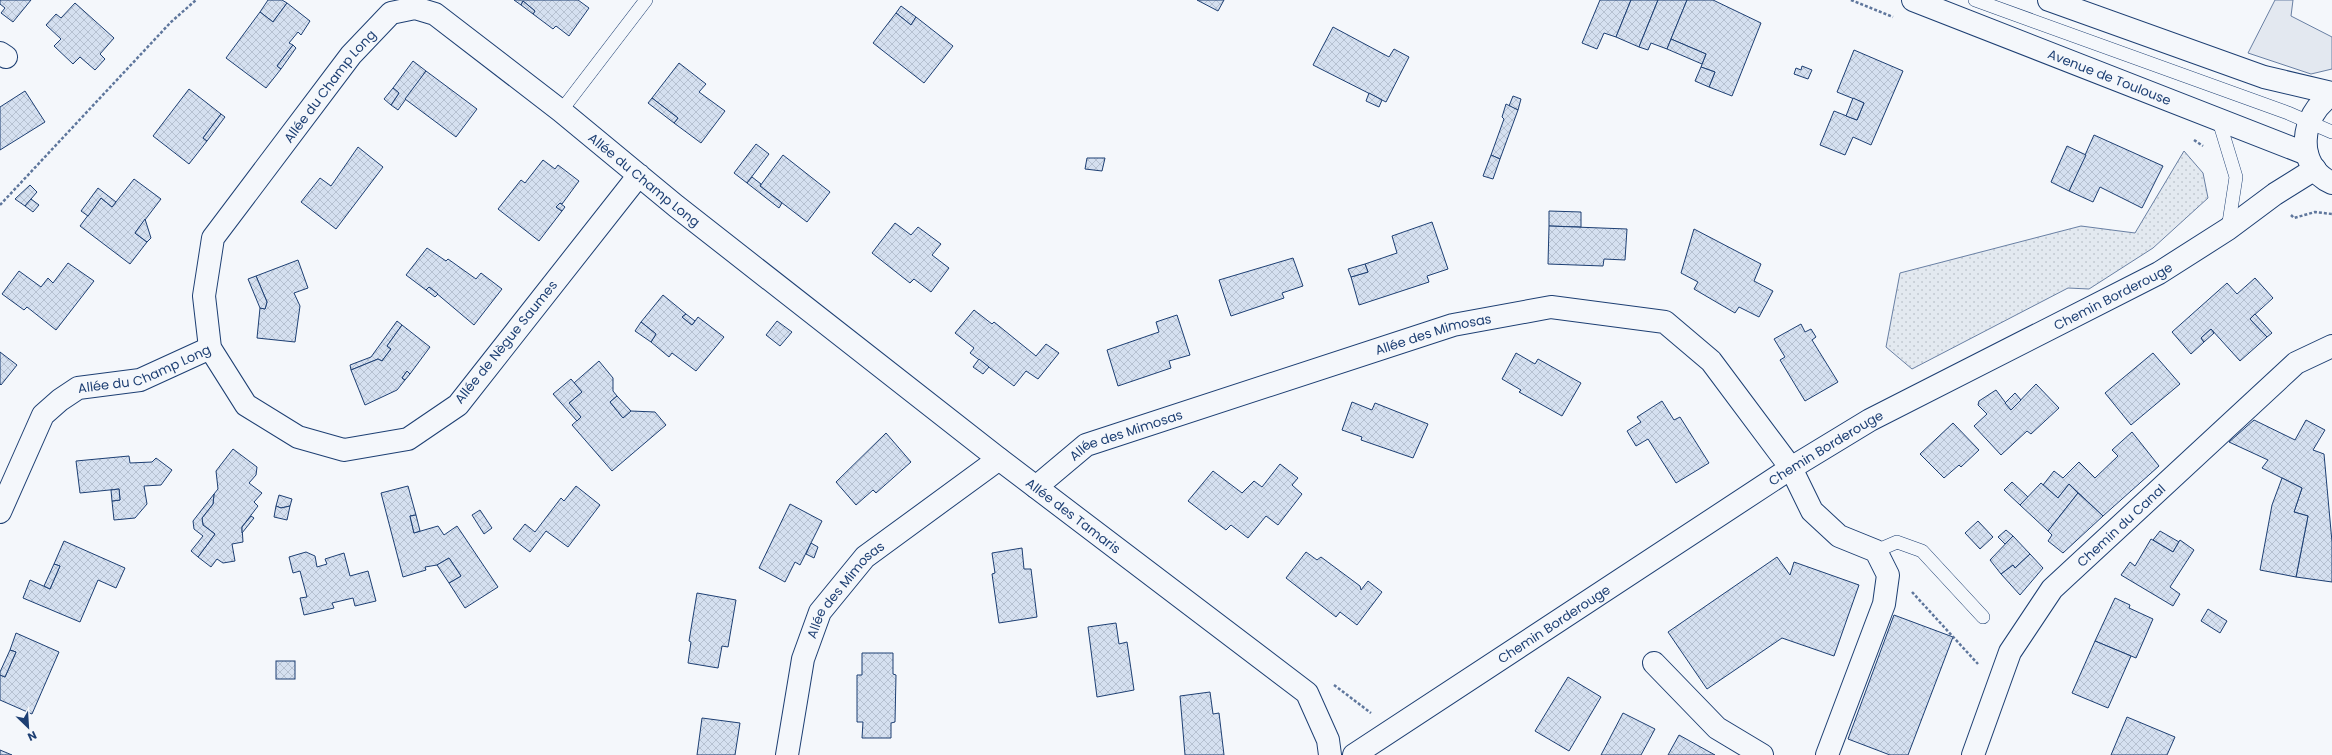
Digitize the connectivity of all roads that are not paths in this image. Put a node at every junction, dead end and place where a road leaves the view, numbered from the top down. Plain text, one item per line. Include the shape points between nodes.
1 (646, 0) edge
2 (1913, 0) edge
3 (1976, 0) edge
4 (2049, 0) edge
5 (2332, 94) edge
6 (561, 110) junction
7 (2219, 121) junction
8 (2308, 121) junction
9 (2332, 132) edge
10 (2311, 162) junction
11 (639, 175) junction
12 (2332, 183) edge
13 (2228, 229) junction
14 (789, 295) joint
15 (2332, 346) edge
16 (210, 348) junction
17 (999, 459) junction
18 (1791, 468) junction
19 (1036, 487) junction
20 (0, 512) edge
21 (1876, 552) junction
22 (1984, 617) dead end
23 (1654, 663) dead end
24 (787, 755) edge
25 (1330, 755) edge
26 (1354, 755) edge
27 (1762, 755) edge
28 (1827, 755) edge
29 (1973, 755) edge

1 - 6 lane
2 - 7 street, Avenue de Toulouse
3 - 8 lane
4 - 5 street via 2264,77
5 - 8 street via 2314,110
6 - 11 street, Allée du Champ Long
6 - 16 street, Allée du Champ Long via 435,14 415,8 391,13 351,55 213,238 204,296
7 - 10 street, Avenue de Toulouse
7 - 13 lane via 2234,163 2236,185
8 - 9 lane
8 - 10 street via 2305,137
10 - 12 street, Avenue de Toulouse
10 - 13 street, Chemin Borderouge via 2275,194
11 - 14 street, Allée du Champ Long
11 - 16 street, Allée de Nègue Saumes via 458,405 408,439 344,450 298,437 246,405
13 - 18 street, Chemin Borderouge via 2159,273 1870,420
14 - 17 street, Allée des Tamaris
15 - 29 street, Chemin du Canal via 2296,363 2052,589 2010,652
16 - 20 street, Allée du Champ Long via 140,380 78,388 60,400 42,415
17 - 19 street, Allée des Tamaris
17 - 24 street, Allée des Mimosas via 866,557 820,612 803,659
18 - 19 street, Allée des Mimosas via 1711,361 1665,322 1551,308 1453,325 1086,446
18 - 21 street, Allée des Mimosas via 1812,511 1839,536
18 - 26 street, Chemin Borderouge
19 - 25 street, Allée des Tamaris via 1307,693 1328,740
21 - 22 lane via 1897,542 1922,551
21 - 28 street via 1888,574 1884,604
23 - 27 street via 1717,728

